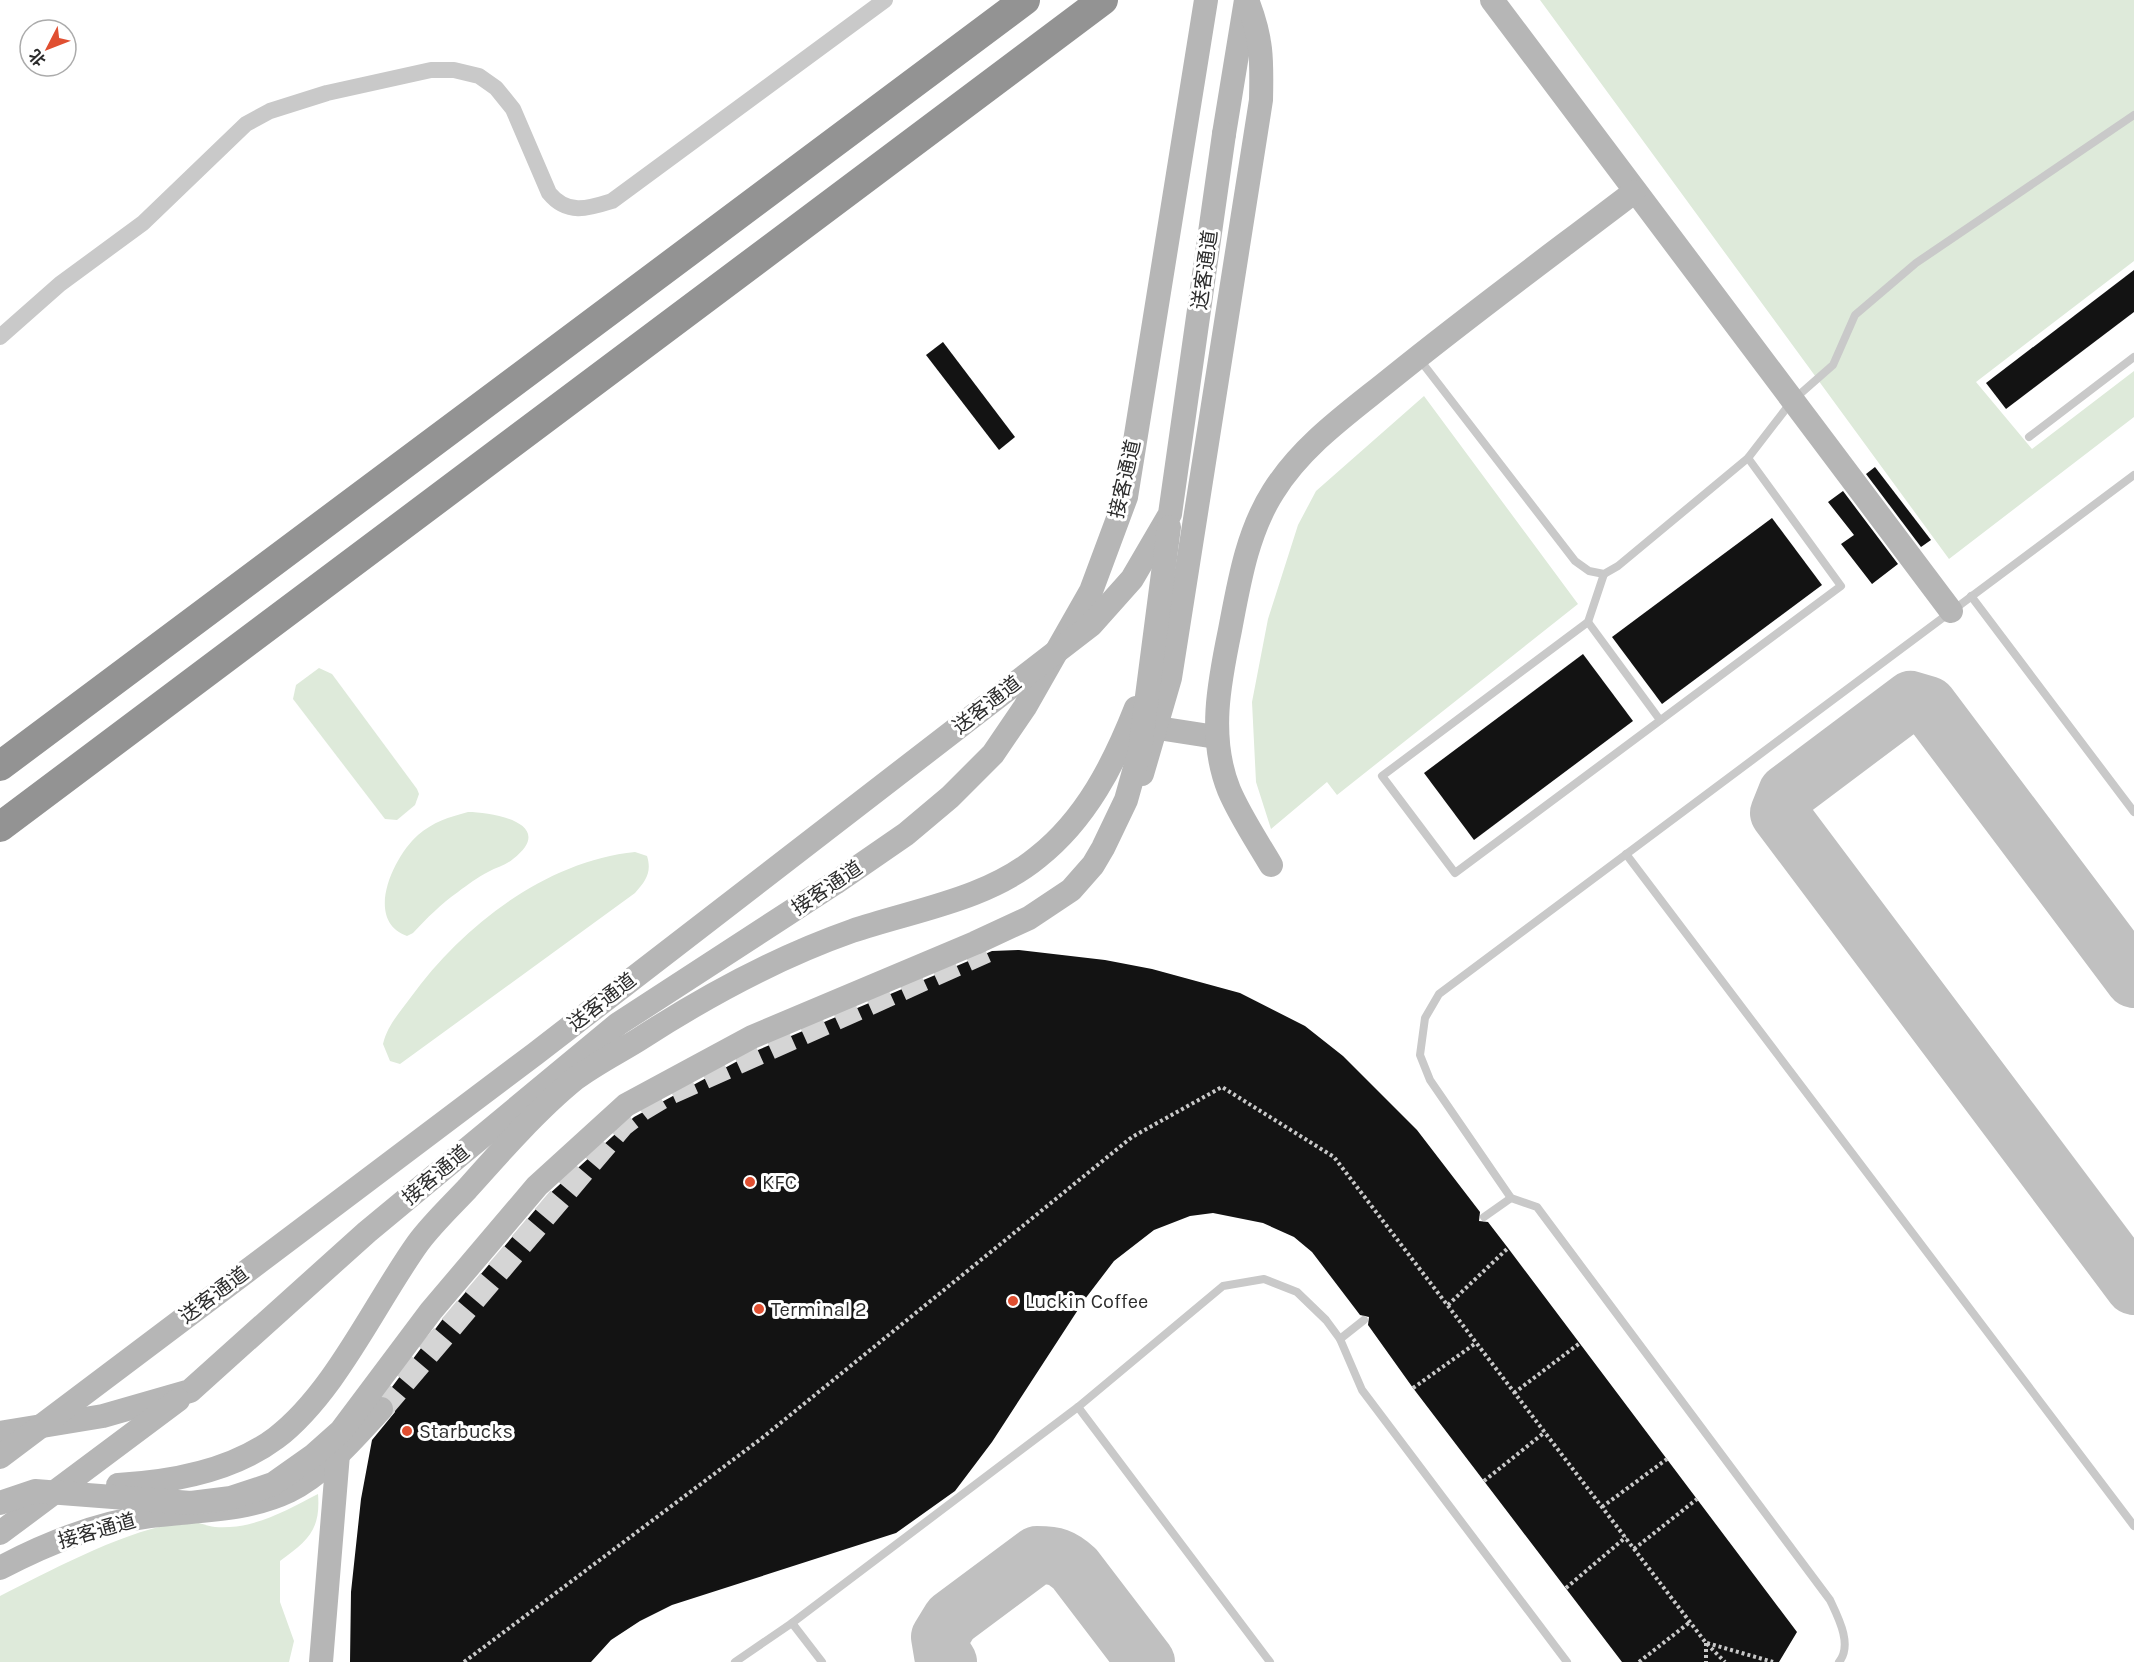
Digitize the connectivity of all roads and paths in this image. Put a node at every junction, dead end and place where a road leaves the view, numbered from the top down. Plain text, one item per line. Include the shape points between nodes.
1 (885, 0) edge
2 (1024, 0) edge
3 (1103, 0) edge
4 (1206, 0) edge
5 (1247, 0) edge
6 (1492, 0) edge
7 (2134, 115) edge
8 (1634, 192) junction
9 (0, 337) edge
10 (1418, 357) junction
11 (2134, 357) edge
12 (1792, 401) junction
13 (2029, 436) dead end
14 (1748, 458) junction
15 (2133, 477) edge
16 (1170, 514) junction
17 (1604, 574) junction
18 (1971, 596) junction
19 (1951, 611) junction
20 (1588, 622) junction
21 (1148, 679) junction
22 (1660, 720) junction
23 (1158, 729) junction
24 (1216, 736) junction
25 (0, 766) edge
26 (2134, 812) edge
27 (0, 828) edge
28 (1626, 854) junction
29 (1271, 865) dead end
30 (986, 951) tunnel mouth
31 (1511, 1197) junction
32 (1484, 1217) dead end
33 (1508, 1248) dead end
34 (1447, 1305) dead end
35 (1364, 1320) dead end
36 (1340, 1339) junction
37 (1476, 1343) dead end
38 (1580, 1343) dead end
39 (1413, 1388) dead end
40 (190, 1391) junction
41 (1514, 1393) dead end
42 (1078, 1407) junction
43 (381, 1409) tunnel mouth
44 (0, 1432) edge
45 (1545, 1432) dead end
46 (338, 1454) junction
47 (0, 1457) edge
48 (1667, 1459) dead end
49 (1484, 1481) dead end
50 (35, 1491) junction
51 (1697, 1498) dead end
52 (0, 1503) edge
53 (1602, 1508) dead end
54 (2134, 1526) edge
55 (0, 1533) edge
56 (1626, 1538) dead end
57 (1634, 1549) dead end
58 (0, 1568) edge
59 (1566, 1588) dead end
60 (1690, 1622) dead end
61 (792, 1623) junction
62 (1706, 1643) junction
63 (321, 1662) edge
64 (735, 1662) edge
65 (822, 1662) edge
66 (1270, 1662) edge
67 (1567, 1662) edge
68 (1639, 1662) edge
69 (1706, 1662) edge
70 (1725, 1662) edge
71 (1773, 1662) edge
72 (1839, 1662) edge

1 - 9 street via 612,201 591,208 575,210 557,203 549,193 513,109 496,88 479,76 431,70 327,93 270,111 246,124 143,223 60,284
2 - 25 highway
3 - 27 highway
4 - 40 main road, 接客通道 via 1126,497 1091,591 1005,738 950,797 906,834 618,1024 367,1232
5 - 16 main road, 送客通道, bridge
5 - 23 main road via 1262,51 1261,100 1172,666
6 - 8 main road
7 - 12 lane via 1917,263 1855,315 1833,365
8 - 10 main road
8 - 12 main road
10 - 17 lane via 1575,561 1588,571
10 - 24 main road via 1313,441 1272,493 1252,536 1239,582 1220,675
11 - 13 lane
12 - 14 lane
12 - 19 main road
14 - 17 lane
14 - 22 lane via 1841,586
15 - 18 lane
16 - 21 main road, 送客通道, bridge
16 - 47 main road, 送客通道, bridge via 1132,579 1091,625 535,1054
17 - 20 lane
18 - 19 lane
18 - 26 lane
19 - 28 lane
20 - 22 lane
20 - 22 lane via 1382,776 1455,873
21 - 50 main road, 送客通道, bridge via 1104,779 1081,812 1035,860 950,902 853,931 773,962 694,1004 575,1080 500,1152 419,1241 319,1392 276,1438 213,1469 153,1483
21 - 50 main road, 送客通道, bridge via 1140,750 1126,800 1093,866 1071,890 1029,918 752,1037 626,1105 537,1186 431,1311 341,1431 314,1455 265,1487 215,1501 191,1503
23 - 24 main road
23 - 30 main road via 1122,836 1103,869 1060,912
24 - 29 main road via 1229,790
28 - 31 lane via 1439,994 1425,1018 1420,1055 1430,1080
28 - 54 lane
31 - 32 lane
31 - 72 lane via 1537,1207 1830,1600 1844,1630 1843,1658
33 - 34 path
35 - 36 lane
36 - 42 lane via 1297,1292 1264,1279 1222,1286
36 - 67 lane via 1362,1390
37 - 39 path
38 - 41 path
40 - 44 main road, 接客通道 via 103,1416
40 - 55 main road
42 - 61 lane
42 - 66 lane
43 - 46 main road, 接客通道
45 - 49 path
46 - 58 main road, 接客通道 via 305,1481 262,1502 111,1523 79,1532
46 - 63 main road
48 - 53 path
50 - 52 main road, 送客通道, bridge
51 - 57 path
56 - 59 path
60 - 68 path
61 - 64 lane
61 - 65 lane
62 - 69 path
62 - 70 path
62 - 71 path

